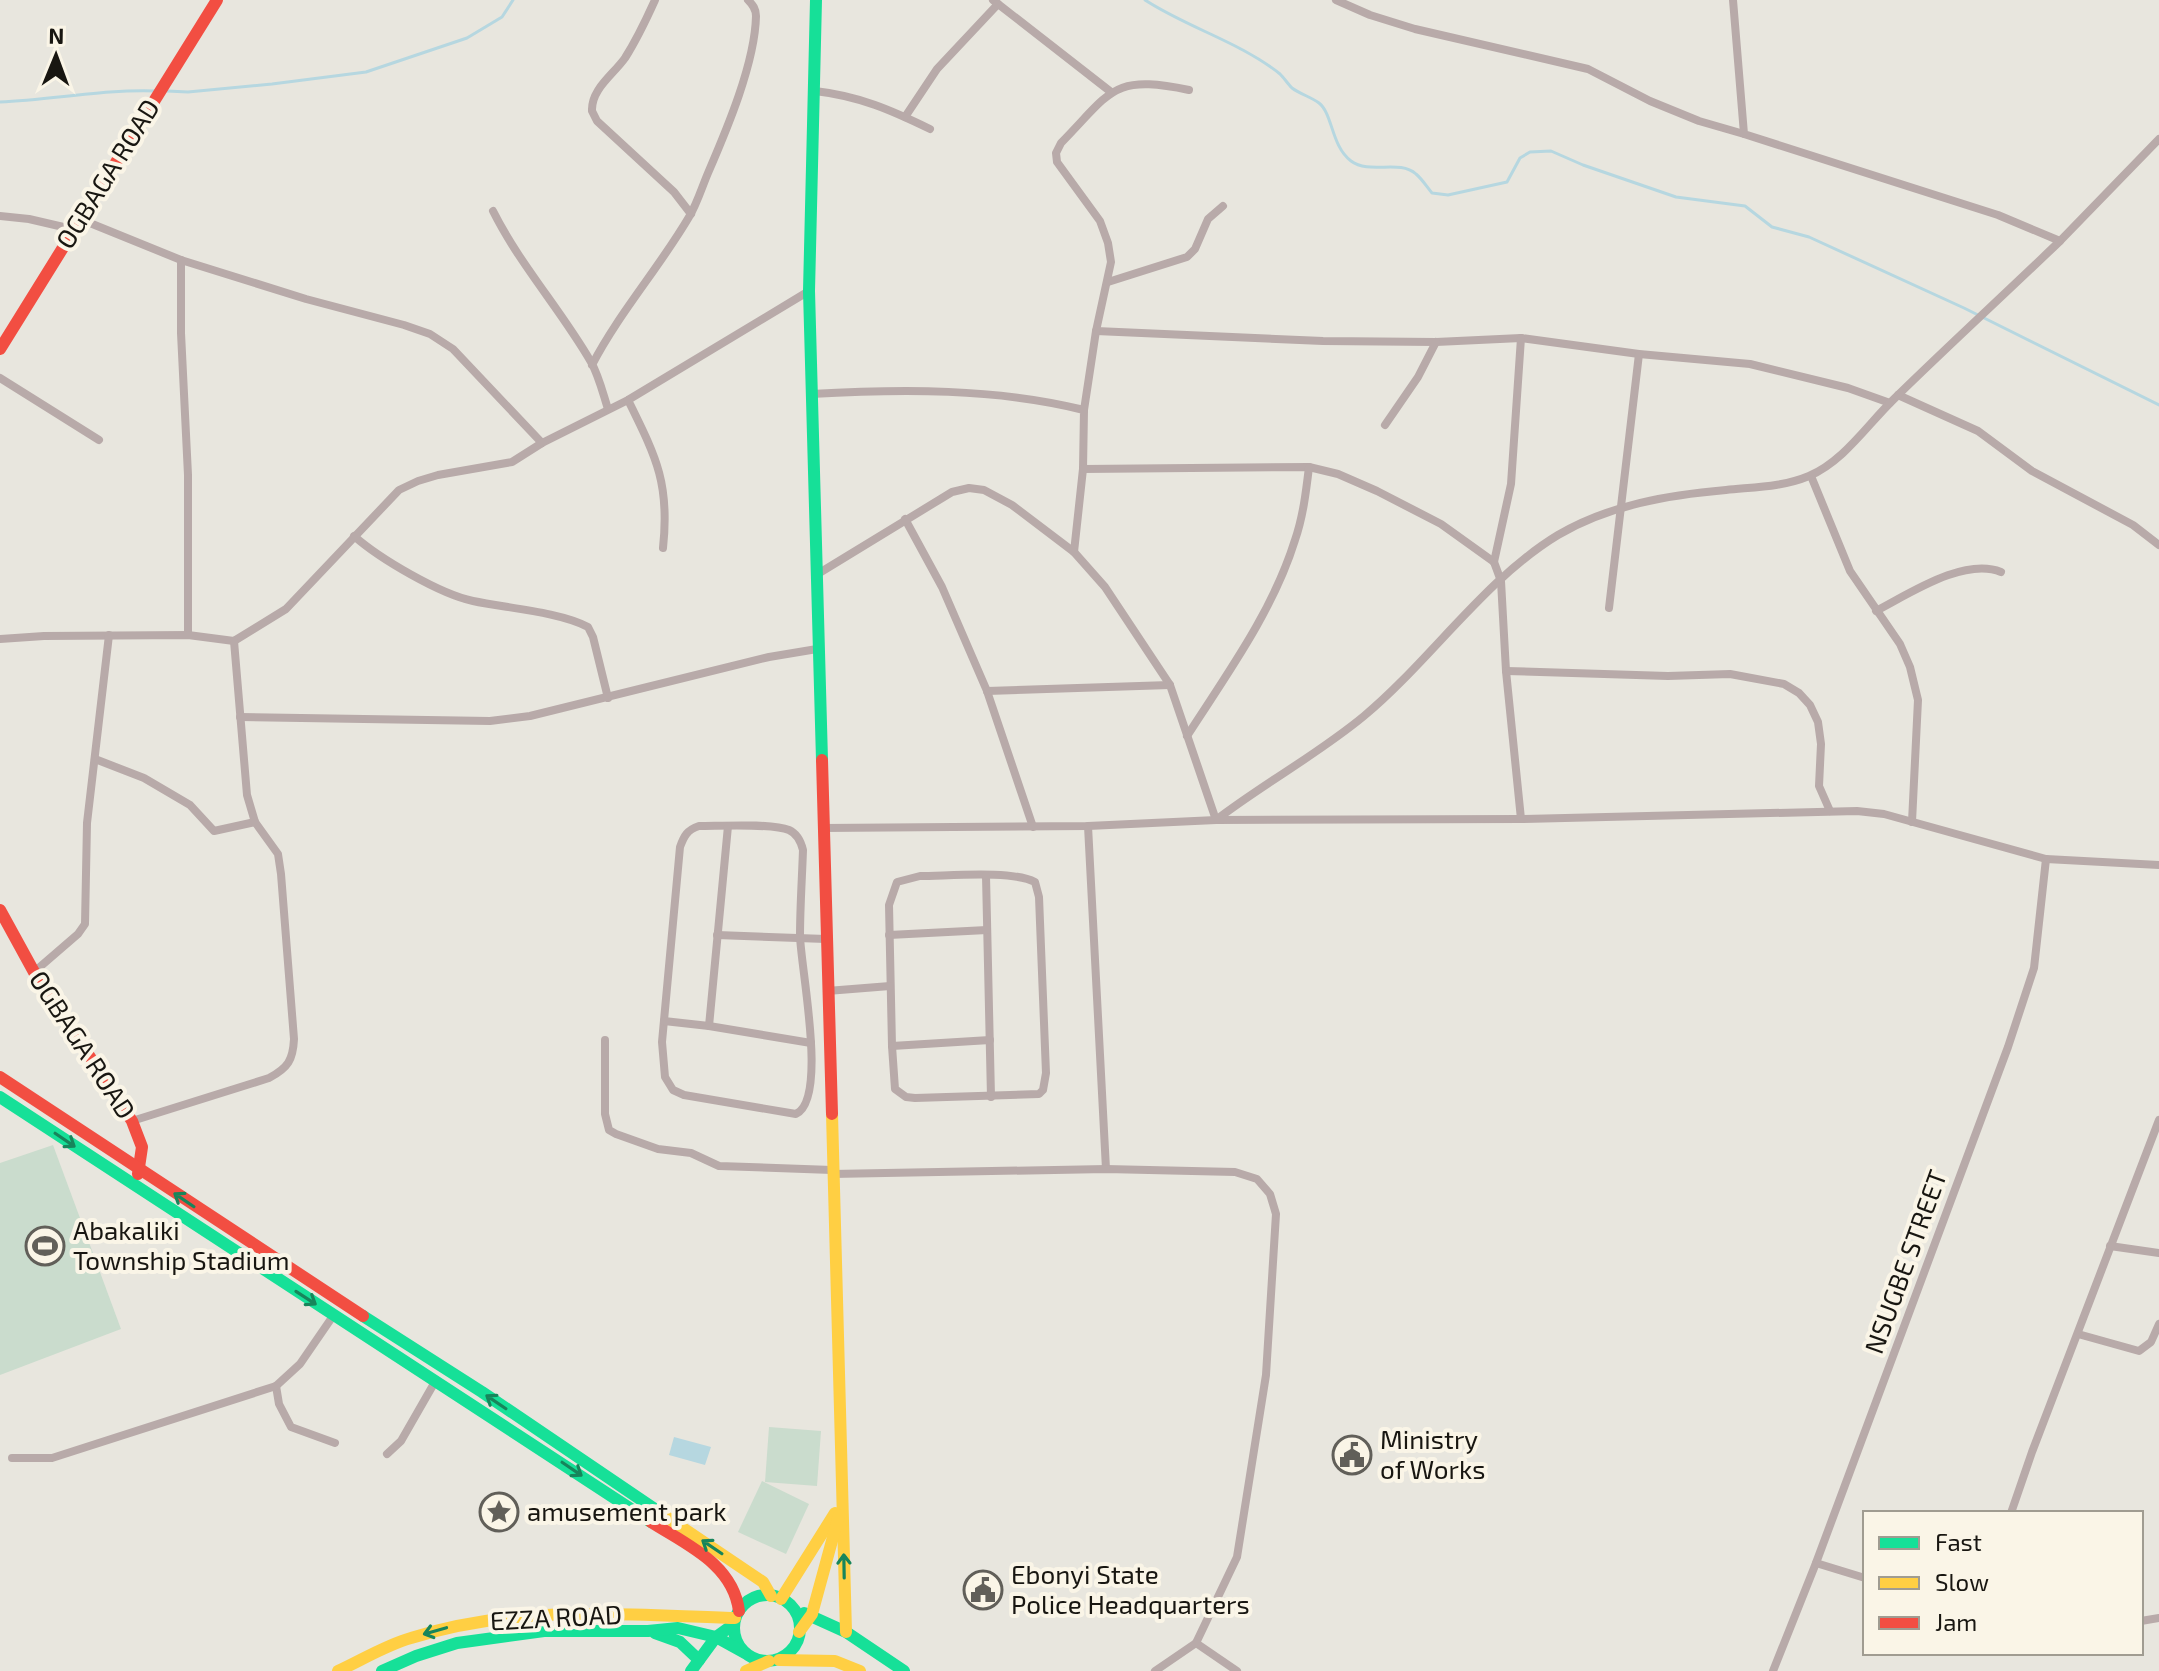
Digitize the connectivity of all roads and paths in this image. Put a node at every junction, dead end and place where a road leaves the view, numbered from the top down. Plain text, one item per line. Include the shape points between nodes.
1 (217, 0) edge
2 (655, 0) edge
3 (748, 0) edge
4 (816, 0) edge
5 (1336, 0) edge
6 (1363, 0) edge
7 (1733, 0) edge
8 (995, 2) edge
9 (1355, 9) junction
10 (1189, 90) dead end
11 (815, 91) junction
12 (1111, 92) junction
13 (905, 117) junction
14 (930, 129) dead end
15 (1744, 134) junction
16 (2159, 139) edge
17 (1223, 206) dead end
18 (493, 211) dead end
19 (691, 214) junction
20 (0, 216) edge
21 (76, 224) junction
22 (2060, 241) junction
23 (181, 260) junction
24 (1108, 282) junction
25 (809, 291) junction
26 (1096, 331) junction
27 (1521, 338) junction
28 (1436, 342) junction
29 (0, 349) edge
30 (1639, 354) junction
31 (592, 365) junction
32 (0, 378) edge
33 (811, 394) junction
34 (1898, 395) junction
35 (628, 400) junction
36 (1890, 403) junction
37 (608, 409) junction
38 (1084, 410) junction
39 (1385, 425) dead end
40 (99, 440) dead end
41 (542, 443) junction
42 (1309, 467) junction
43 (1083, 469) junction
44 (1811, 476) junction
45 (1620, 508) junction
46 (905, 519) junction
47 (354, 536) junction
48 (2159, 545) edge
49 (663, 548) dead end
50 (1074, 552) junction
51 (1494, 562) junction
52 (2001, 572) dead end
53 (816, 576) junction
54 (1501, 581) junction
55 (1609, 608) dead end
56 (1876, 611) junction
57 (109, 635) junction
58 (188, 635) junction
59 (0, 639) edge
60 (234, 641) junction
61 (817, 649) junction
62 (1506, 671) junction
63 (1170, 685) junction
64 (987, 691) junction
65 (608, 698) junction
66 (240, 717) junction
67 (1187, 736) junction
68 (95, 759) junction
69 (1830, 811) junction
70 (1521, 819) junction
71 (1216, 820) junction
72 (255, 822) junction
73 (1912, 822) junction
74 (728, 826) junction
75 (1088, 826) junction
76 (1033, 827) junction
77 (823, 828) junction
78 (2046, 859) junction
79 (2159, 865) edge
80 (986, 876) junction
81 (0, 910) edge
82 (987, 930) junction
83 (717, 935) junction
84 (889, 935) junction
85 (800, 938) junction
86 (826, 939) junction
87 (34, 972) junction
88 (890, 986) junction
89 (827, 991) junction
90 (664, 1021) junction
91 (709, 1026) junction
92 (605, 1040) dead end
93 (990, 1040) junction
94 (811, 1043) junction
95 (892, 1046) junction
96 (0, 1077) edge
97 (0, 1097) edge
98 (991, 1097) junction
99 (2159, 1120) edge
100 (132, 1121) junction
101 (1106, 1169) junction
102 (139, 1170) junction
103 (832, 1172) junction
104 (133, 1185) junction
105 (2110, 1246) junction
106 (2159, 1253) edge
107 (333, 1316) junction
108 (2159, 1324) edge
109 (2078, 1334) junction
110 (436, 1380) junction
111 (276, 1386) junction
112 (335, 1443) dead end
113 (387, 1454) dead end
114 (12, 1458) dead end
115 (843, 1500) junction
116 (2012, 1511) edge
117 (1816, 1563) junction
118 (1863, 1577) edge
119 (776, 1597) junction
120 (794, 1611) junction
121 (812, 1614) junction
122 (736, 1617) junction
123 (648, 1631) junction
124 (799, 1632) junction
125 (846, 1632) junction
126 (716, 1637) junction
127 (1196, 1643) junction
128 (745, 1653) junction
129 (369, 1656) junction
130 (772, 1660) junction
131 (695, 1666) edge
132 (338, 1671) edge
133 (376, 1671) edge
134 (382, 1671) edge
135 (746, 1671) edge
136 (860, 1671) edge
137 (904, 1671) edge
138 (1155, 1671) edge
139 (1237, 1671) edge
140 (1773, 1671) edge

1 - 21 main road, OGBAGA ROAD
2 - 19 street via 623,60 594,96 592,111
3 - 19 street via 756,14 748,59 728,126
4 - 11 main road
5 - 9 street
6 - 9 street
7 - 15 street
8 - 12 street
8 - 13 street via 937,69
9 - 15 street via 1415,29 1588,69 1650,101
10 - 12 street via 1141,83
11 - 13 street via 847,95
11 - 25 main road
12 - 24 street via 1056,153 1061,171 1100,221 1111,262
13 - 14 street
15 - 22 street via 1998,215
16 - 22 street
17 - 24 street via 1208,219 1187,257
18 - 31 street
19 - 31 street
20 - 21 street
21 - 23 street
21 - 29 main road, OGBAGA ROAD
22 - 34 street
23 - 41 street via 430,334 453,349
23 - 58 street
24 - 26 street
25 - 33 main road
25 - 35 street
26 - 28 street
26 - 38 street
27 - 28 street
27 - 30 street
27 - 51 street via 1511,484
28 - 39 street
30 - 36 street via 1750,364
30 - 45 street
31 - 37 street
32 - 40 street
33 - 38 street via 962,394
33 - 53 main road
34 - 36 street
34 - 48 street via 1978,431 2032,471 2133,525
35 - 37 street
35 - 49 street via 663,482
36 - 44 street via 1838,457
37 - 41 street
38 - 43 street
41 - 47 street via 512,462 418,481 399,490
42 - 43 street
42 - 51 street via 1377,491 1441,524
42 - 67 street via 1286,568 1262,617
43 - 50 street
44 - 45 street
44 - 56 street via 1850,571
45 - 54 street via 1556,536
45 - 55 street
46 - 50 street via 952,492 984,490
46 - 53 street
46 - 64 street via 942,587
47 - 60 street via 286,609
47 - 65 street via 372,552 468,600 588,627
50 - 63 street via 1105,587
51 - 54 street
52 - 56 street via 1973,567
53 - 61 main road
54 - 62 street
54 - 71 street via 1365,715
56 - 73 street via 1900,644 1918,700
57 - 58 street
57 - 59 street
57 - 68 street
58 - 60 street
60 - 66 street
61 - 65 street
61 - 77 main road
62 - 69 street via 1730,674 1784,684 1810,705 1818,722 1819,786
62 - 70 street
63 - 64 street
63 - 67 street
64 - 76 street
65 - 66 street via 490,721
66 - 72 street via 247,795
67 - 71 street
68 - 72 street via 134,773 190,805 214,831
68 - 87 street via 87,823 85,924
69 - 70 street
69 - 73 street via 1884,814
70 - 71 street
71 - 75 street
72 - 100 street via 278,854 293,1058 285,1070 269,1078
73 - 78 street
74 - 83 street
74 - 85 street via 780,828 801,840
74 - 90 street via 691,829 680,847
75 - 76 street
75 - 101 street
76 - 77 street
77 - 86 main road
78 - 79 street
78 - 117 street, NSUGBE STREET via 2029,981
80 - 82 street
80 - 84 street via 920,876 897,882 889,905
80 - 98 street via 1027,878 1039,888 1046,1073 1039,1094
81 - 87 main road, OGBAGA ROAD
82 - 84 street
82 - 93 street
83 - 85 street
83 - 91 street
84 - 88 street
85 - 86 street
85 - 94 street
86 - 89 main road
87 - 100 main road, OGBAGA ROAD
88 - 89 street
88 - 95 street
89 - 103 main road
90 - 91 street
90 - 94 street via 665,1077 673,1090 787,1114 806,1106 812,1085
91 - 94 street
92 - 103 street via 609,1130 719,1166
93 - 95 street
93 - 98 street
95 - 98 street via 899,1094
96 - 102 main road
97 -> 104 main road
99 - 105 street
100 - 102 main road, OGBAGA ROAD via 142,1147
101 - 103 street
101 - 127 street via 1235,1172 1257,1179 1270,1194 1276,1214 1266,1375 1237,1557
102 - 104 main road, OGBAGA ROAD
119 -> 102 main road via 763,1582 547,1436
103 - 115 main road
104 -> 107 main road
105 - 106 street
105 - 109 street
107 - 110 main road
107 - 111 street via 300,1364
108 - 109 street via 2151,1342 2139,1351
109 - 116 street
110 - 113 street via 401,1441
110 -> 122 main road via 715,1564 737,1591
111 - 112 street via 291,1427
111 - 114 street via 52,1458
115 - 119 main road
115 - 121 main road
125 -> 115 main road
117 - 118 street
117 - 140 street, NSUGBE STREET
119 - 120 main road
119 - 122 main road via 753,1599
120 - 121 main road
120 - 124 main road
121 - 124 main road
121 - 125 main road
122 - 126 main road
122 - 128 main road via 734,1634
122 -> 129 main road, EZZA ROAD via 497,1617 409,1638
123 - 126 main road, EZZA ROAD via 678,1628
123 - 131 main road via 680,1642
123 - 134 main road, EZZA ROAD via 544,1631 457,1643
124 - 130 main road via 789,1652
125 - 137 main road
126 - 128 main road, EZZA ROAD
126 - 131 main road
127 - 138 street
127 - 139 street
128 - 130 main road
129 - 132 main road, EZZA ROAD
129 - 133 main road
130 - 135 main road
130 - 136 main road via 835,1661

